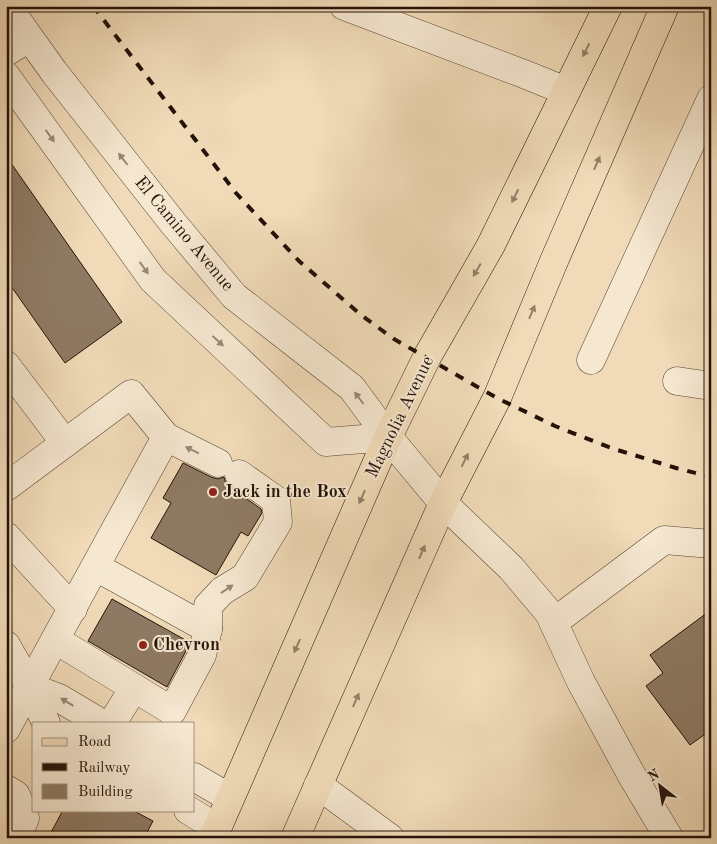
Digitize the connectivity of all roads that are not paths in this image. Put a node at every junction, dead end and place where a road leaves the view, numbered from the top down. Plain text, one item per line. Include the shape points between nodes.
1 (6, 6) edge
2 (344, 6) edge
3 (608, 6) edge
4 (665, 6) edge
5 (29, 38) junction
6 (6, 52) edge
7 (54, 72) junction
8 (566, 91) junction
9 (11, 93) edge
10 (711, 99) edge
11 (591, 360) dead end
12 (11, 381) edge
13 (677, 381) dead end
14 (711, 386) edge
15 (166, 437) junction
16 (388, 437) junction
17 (65, 444) junction
18 (6, 487) edge
19 (443, 503) junction
20 (6, 536) edge
21 (711, 544) edge
22 (96, 567) junction
23 (73, 609) junction
24 (554, 622) junction
25 (208, 629) junction
26 (56, 640) junction
27 (6, 645) edge
28 (30, 687) junction
29 (134, 688) junction
30 (46, 722) edge
31 (98, 722) edge
32 (113, 722) edge
33 (6, 729) edge
34 (195, 778) edge
35 (318, 785) junction
36 (6, 789) edge
37 (230, 798) junction
38 (190, 812) edge
39 (215, 833) edge
40 (17, 838) edge
41 (295, 838) edge
42 (390, 838) edge
43 (670, 838) edge

1 - 5 street, El Camino Avenue
2 - 8 street
3 -> 8 main road, Magnolia Avenue
19 -> 4 main road via 497,398
5 - 6 street
5 - 7 street, El Camino Avenue
7 - 9 street
16 -> 7 street, El Camino Avenue via 352,388 234,296
8 -> 16 main road, Magnolia Avenue via 491,245 427,357
9 -> 16 street via 153,280 326,442
10 - 11 street
12 - 17 street
13 - 14 street
15 - 17 street via 131,394
15 - 22 street
25 -> 15 street via 208,606 222,591 245,577 278,522 276,500 228,469
16 - 19 street, El Camino Avenue
16 -> 37 main road, Magnolia Avenue
17 - 18 street
19 - 24 street, El Camino Avenue via 511,568
35 -> 19 main road
20 - 23 street
21 - 24 street via 664,540
22 - 23 street
22 - 25 street
23 - 26 street
24 - 43 street, El Camino Avenue via 581,682
25 - 29 street via 202,655 172,711
26 - 28 street
26 - 29 street
27 - 28 street
28 - 30 street
31 -> 28 street via 59,698
28 - 33 street
29 - 32 street
34 - 37 street
35 - 41 main road
35 - 42 street
36 - 40 street via 16,795 26,818
37 - 39 main road, Magnolia Avenue
38 - 39 street

